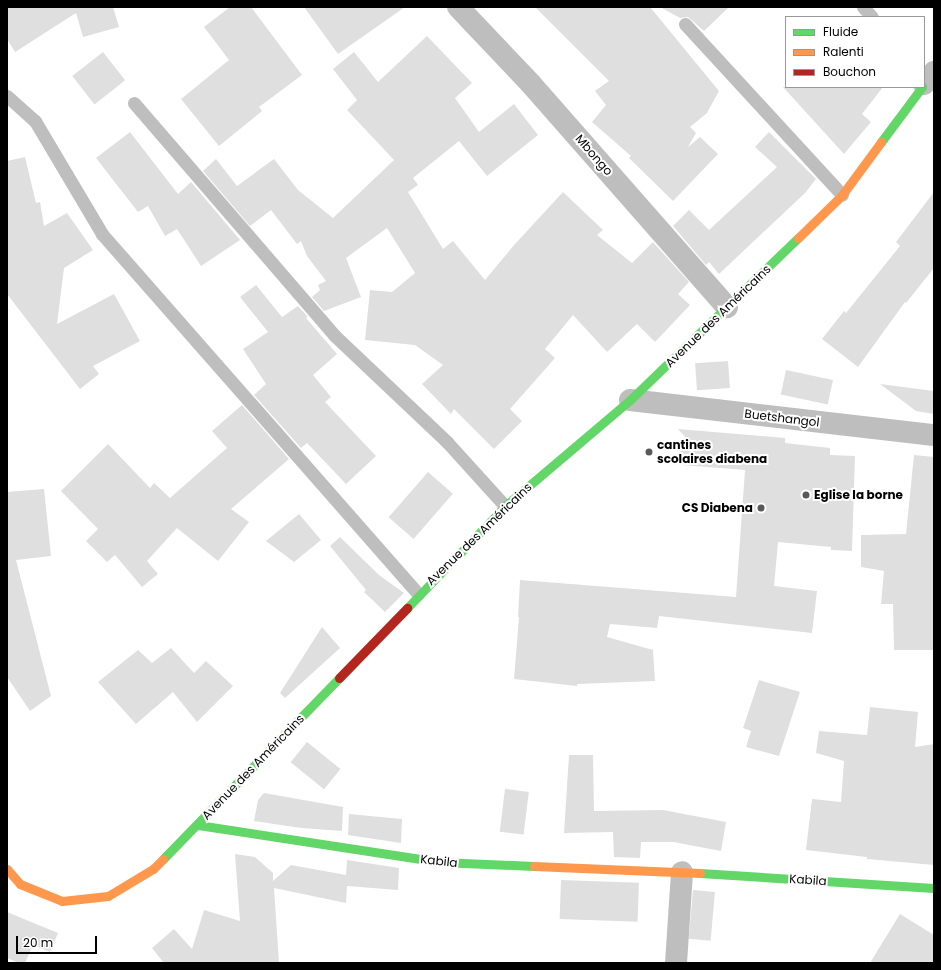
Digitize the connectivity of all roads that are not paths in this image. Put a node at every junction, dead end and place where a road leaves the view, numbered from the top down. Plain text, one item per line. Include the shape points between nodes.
1 (458, 7) edge
2 (863, 7) edge
3 (871, 16) edge
4 (686, 24) dead end
5 (919, 88) edge
6 (7, 96) edge
7 (134, 103) dead end
8 (842, 195) junction
9 (728, 307) junction
10 (630, 400) junction
11 (934, 436) edge
12 (505, 506) junction
13 (418, 594) junction
14 (198, 825) junction
15 (7, 869) edge
16 (682, 872) junction
17 (934, 888) edge
18 (676, 963) edge

1 - 9 street, Mbongo via 532,84
2 - 3 lane
4 - 8 lane
5 - 8 street, Avenue des Américains
6 - 13 lane via 35,121 102,234
7 - 12 lane via 334,335 447,442
8 - 9 street, Avenue des Américains
9 - 10 street, Avenue des Américains
10 - 11 street, Buetshangol
10 - 12 street, Avenue des Américains
12 - 13 street, Avenue des Américains
13 - 14 street, Avenue des Américains
14 - 15 street, Avenue des Américains via 153,869 108,896 62,901 20,884
14 - 16 street, Kabila via 440,862
16 - 17 street, Kabila
16 - 18 street

